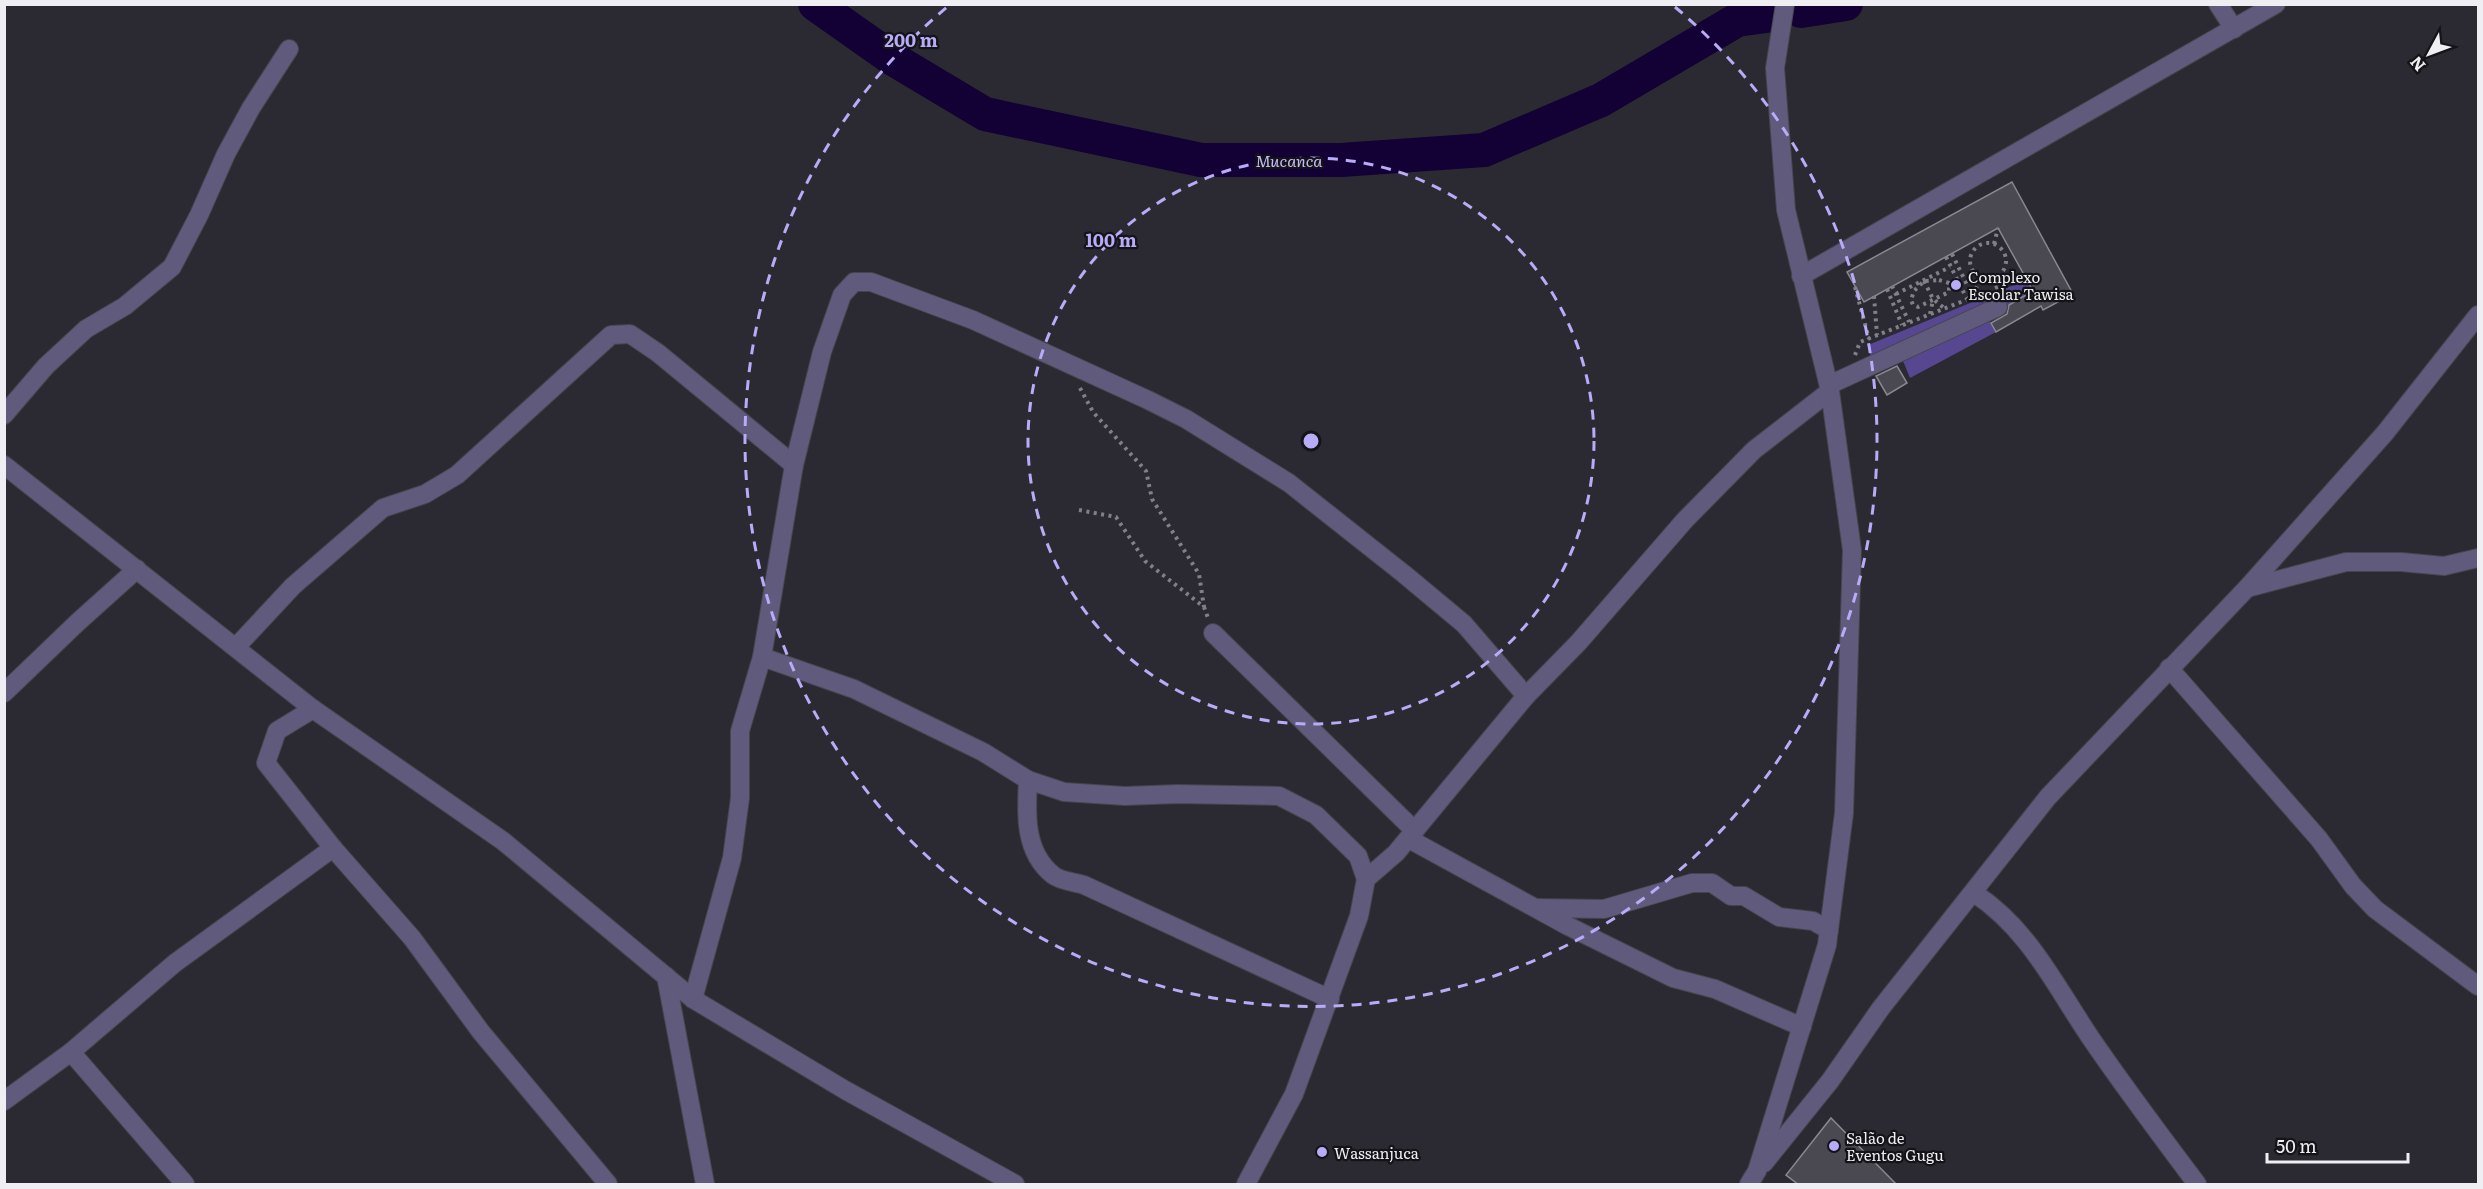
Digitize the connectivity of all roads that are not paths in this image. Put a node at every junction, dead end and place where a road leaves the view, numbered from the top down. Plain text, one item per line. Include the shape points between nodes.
1 (1785, 4) edge
2 (2218, 4) edge
3 (2276, 4) edge
4 (2234, 29) junction
5 (289, 49) dead end
6 (1801, 276) junction
7 (1998, 307) dead end
8 (2478, 315) edge
9 (1829, 388) junction
10 (4, 415) edge
11 (4, 465) edge
12 (794, 465) junction
13 (2478, 558) edge
14 (137, 569) junction
15 (2247, 588) junction
16 (1213, 633) road end
17 (236, 647) junction
18 (762, 657) junction
19 (2169, 668) junction
20 (4, 693) edge
21 (1526, 696) junction
22 (313, 709) junction
23 (1028, 780) junction
24 (1412, 835) junction
25 (333, 848) junction
26 (1365, 879) junction
27 (1974, 893) junction
28 (1535, 908) junction
29 (1829, 930) junction
30 (666, 976) junction
31 (2478, 986) edge
32 (693, 999) junction
33 (1330, 999) junction
34 (1802, 1027) junction
35 (71, 1052) junction
36 (4, 1101) edge
37 (1753, 1178) edge
38 (703, 1184) edge
39 (185, 1185) edge
40 (608, 1185) edge
41 (1015, 1185) edge
42 (1246, 1185) edge
43 (2197, 1185) edge

1 - 6 street via 1775,68 1786,210
2 - 4 street
3 - 4 street
4 - 6 street
5 - 10 street via 226,154 172,267 125,306 86,329 46,366
6 - 9 street
7 - 9 street
8 - 15 street via 2385,433
9 - 21 street via 1746,458 1685,520 1578,643
9 - 29 street via 1852,550 1844,813
11 - 14 street
12 - 17 street via 658,353 630,334 611,335 457,475 425,494 382,508 293,586
12 - 18 street
12 - 21 street via 822,352 842,296 854,282 871,282 973,320 1186,419 1289,483 1464,624
13 - 15 street via 2444,566 2346,562
14 - 17 street
14 - 20 street
15 - 19 street
16 - 24 street
17 - 22 street
18 - 23 street via 854,689 983,752
18 - 32 street via 740,731 740,798 732,858
19 - 27 street via 2048,797
19 - 31 street via 2319,839 2367,901
21 - 24 street
22 - 25 street via 277,731 266,763
22 - 30 street via 503,841
23 - 26 street via 1064,792 1125,796 1279,796 1316,815 1358,856
23 - 33 street via 1026,814 1034,854 1054,876 1084,885
24 - 26 street
24 - 28 street
25 - 35 street via 175,963
25 - 40 street via 412,938 482,1032
26 - 33 street via 1359,916
27 - 37 street via 1881,1008 1830,1081
27 - 43 street via 2022,934
28 - 29 street via 1604,909 1692,883 1712,883 1779,917 1813,921
28 - 34 street via 1674,978 1715,989
29 - 34 street
30 - 32 street
30 - 38 street
32 - 41 street
33 - 42 street via 1294,1094
34 - 37 street
35 - 36 street
35 - 39 street

